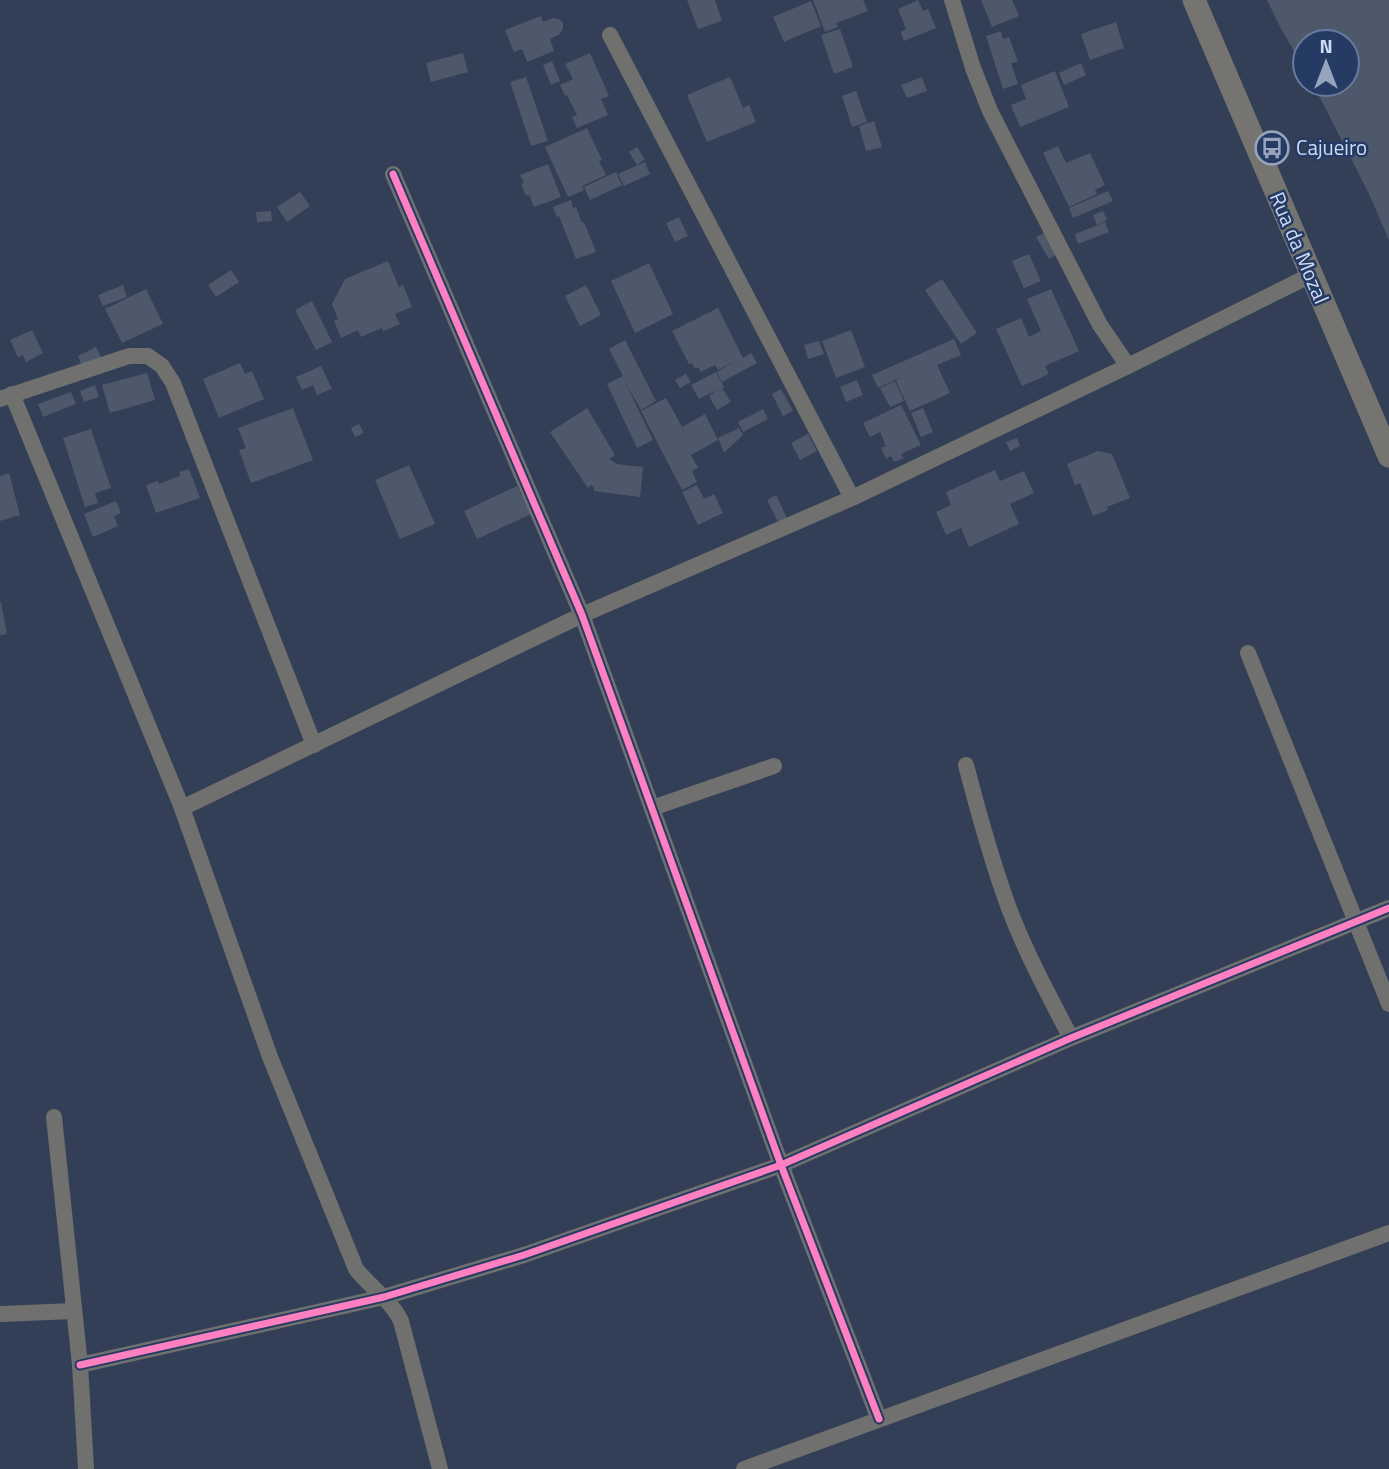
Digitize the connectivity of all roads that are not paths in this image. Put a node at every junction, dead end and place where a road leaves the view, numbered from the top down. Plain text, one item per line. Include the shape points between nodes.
1 (951, 0) edge
2 (1194, 0) edge
3 (610, 35) dead end
4 (393, 174) dead end
5 (1311, 275) junction
6 (1128, 366) junction
7 (6, 397) edge
8 (1389, 456) edge
9 (852, 498) junction
10 (582, 615) junction
11 (1248, 653) dead end
12 (314, 745) junction
13 (966, 765) dead end
14 (774, 766) dead end
15 (652, 807) junction
16 (182, 808) junction
17 (1389, 908) edge
18 (1356, 921) junction
19 (1389, 1004) edge
20 (1071, 1038) junction
21 (54, 1116) dead end
22 (780, 1165) junction
23 (1389, 1233) edge
24 (384, 1297) junction
25 (74, 1311) junction
26 (0, 1314) edge
27 (80, 1365) junction
28 (879, 1419) junction
29 (86, 1469) edge
30 (440, 1469) edge
31 (744, 1469) edge

1 - 6 street via 990,111 1100,325
2 - 5 main road, Rua da Mozal
3 - 9 street
4 - 10 street
5 - 6 street
5 - 8 main road, Rua da Mozal
6 - 9 street
7 - 12 street via 129,356 148,356 162,366 173,383
7 - 16 street
9 - 10 street
10 - 12 street
10 - 15 street
11 - 18 street
12 - 16 street
13 - 20 street via 988,851 1010,912
14 - 15 street
15 - 22 street
16 - 24 street via 270,1057 356,1269
17 - 18 street
18 - 19 street
18 - 20 street
20 - 22 street
21 - 25 street
22 - 24 street via 524,1255
22 - 28 street
23 - 28 street
24 - 27 street
24 - 30 street via 401,1321
25 - 26 street
25 - 27 street
27 - 29 street
28 - 31 street

